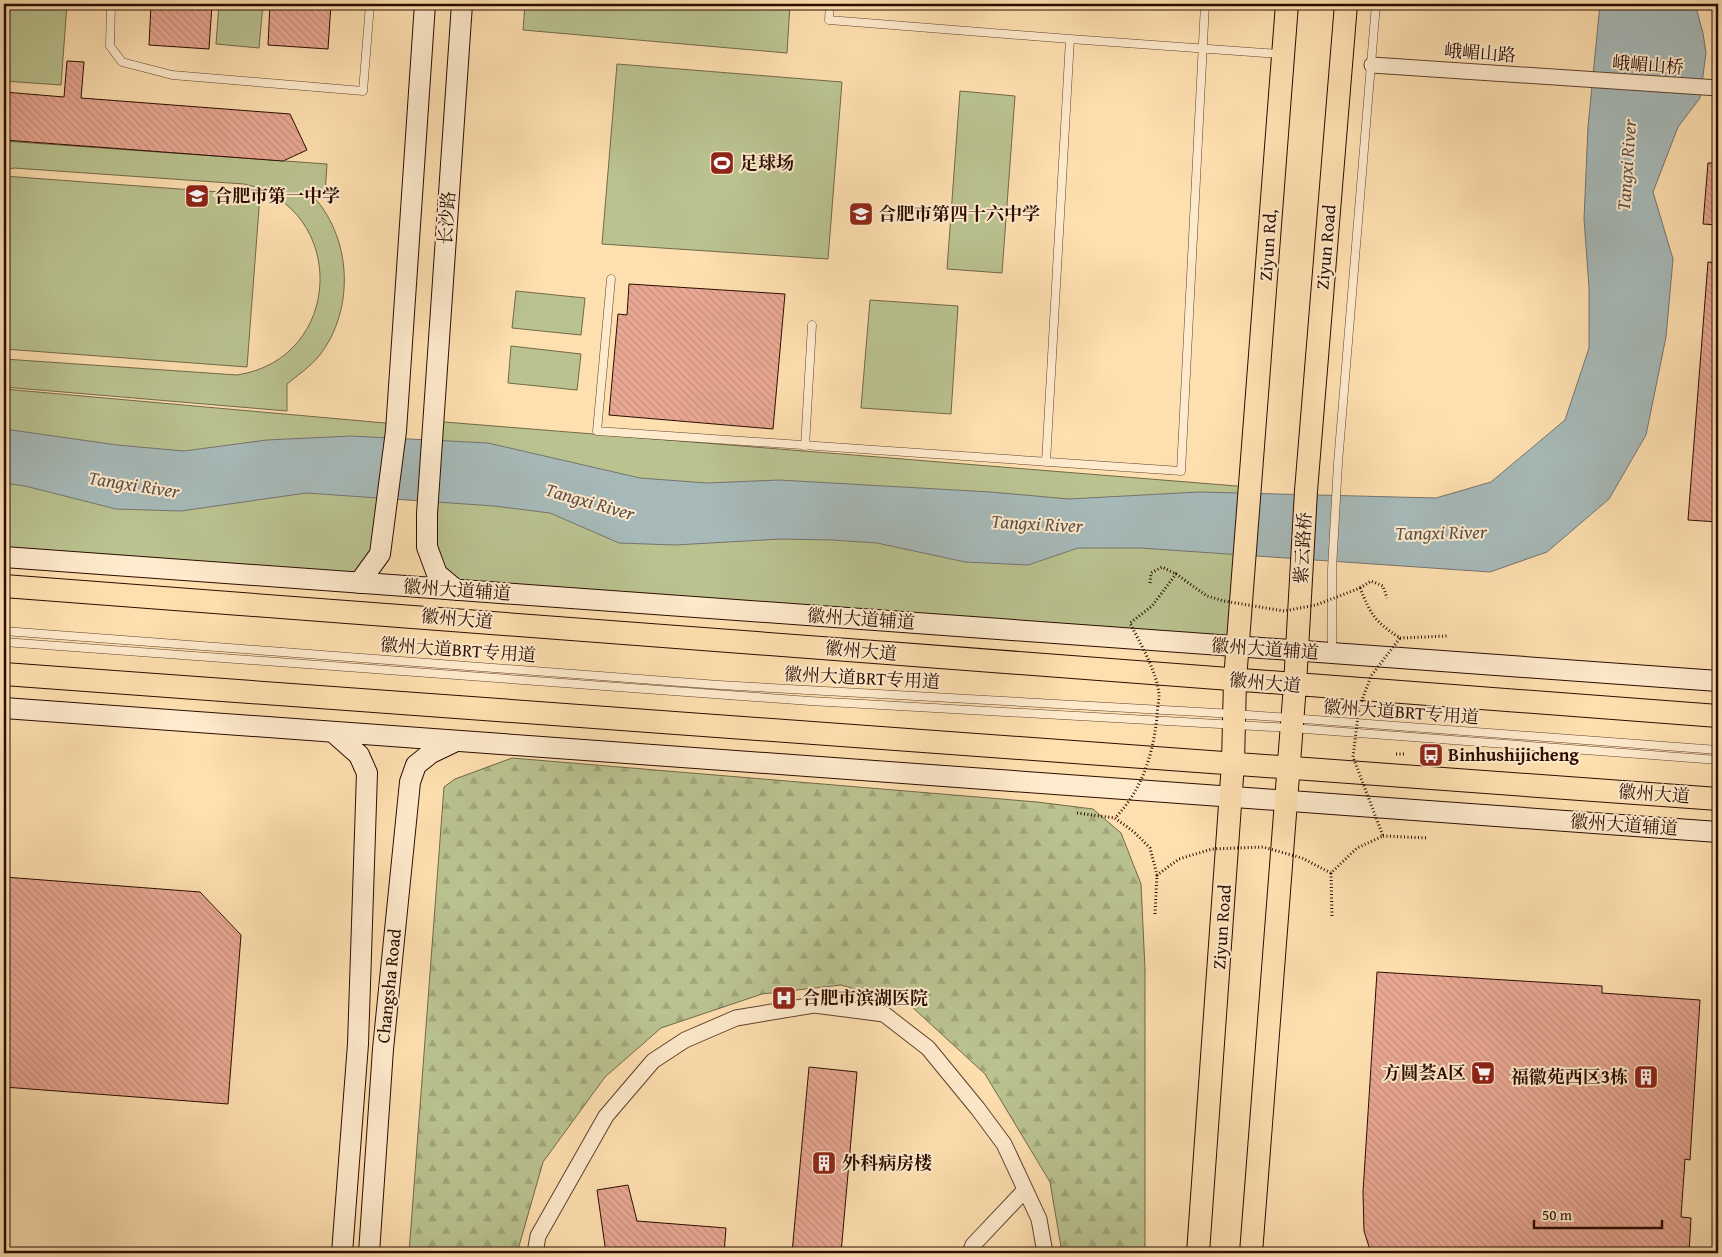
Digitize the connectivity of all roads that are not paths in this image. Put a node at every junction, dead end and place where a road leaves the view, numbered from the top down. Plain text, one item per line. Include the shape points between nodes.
1 (111, 4) edge
2 (370, 4) edge
3 (425, 4) edge
4 (462, 4) edge
5 (830, 4) edge
6 (1206, 4) edge
7 (1287, 4) edge
8 (1346, 4) edge
9 (1376, 4) edge
10 (1070, 39) junction
11 (1203, 48) junction
12 (1283, 54) junction
13 (1372, 65) junction
14 (1585, 80) joint
15 (1713, 88) edge
16 (611, 279) dead end
17 (812, 325) dead end
18 (805, 446) junction
19 (1046, 462) junction
20 (1306, 490) joint
21 (4, 557) edge
22 (359, 583) junction
23 (4, 586) edge
24 (456, 590) junction
25 (1241, 601) joint
26 (4, 631) edge
27 (4, 642) edge
28 (1239, 647) junction
29 (1297, 651) junction
30 (1332, 654) junction
31 (4, 674) edge
32 (1235, 680) junction
33 (1718, 681) edge
34 (1295, 685) junction
35 (4, 708) edge
36 (1718, 716) edge
37 (1234, 719) junction
38 (1292, 723) junction
39 (333, 732) junction
40 (455, 741) junction
41 (1718, 750) edge
42 (1718, 760) edge
43 (1233, 763) junction
44 (1288, 768) junction
45 (1231, 797) junction
46 (1718, 799) edge
47 (1285, 801) junction
48 (1718, 832) edge
49 (1025, 1190) junction
50 (342, 1253) edge
51 (369, 1253) edge
52 (535, 1253) edge
53 (970, 1253) edge
54 (1045, 1253) edge
55 (1198, 1253) edge
56 (1251, 1253) edge

1 - 2 lane via 110,46 122,62 172,76 363,91
3 - 22 street, 长沙路 via 396,430 380,554
4 - 24 street, 长沙路 via 427,514 427,547 436,574
5 - 10 lane via 830,20
6 - 11 lane
7 - 12 main road, Ziyun Rd,
8 - 20 main road, Ziyun Road
9 - 13 lane
10 - 11 lane
10 - 19 lane
11 - 12 lane
11 - 19 lane via 1181,471
12 - 25 main road, Ziyun Rd,
13 - 14 street, 峨嵋山路
13 - 30 lane via 1338,463 1332,569
14 - 15 street, 峨嵋山桥
16 - 18 lane via 597,431
17 - 18 lane
18 - 19 lane
20 - 29 main road, 紫云路桥
21 - 22 street, 徽州大道辅道
22 - 24 street, 徽州大道辅道
23 - 32 main road, 徽州大道
24 - 28 street, 徽州大道辅道
25 - 28 main road, Ziyun Road
26 - 37 lane, 徽州大道BRT专用道 via 719,685
27 - 37 lane, 徽州大道BRT专用道 via 800,700
28 - 29 street, 徽州大道辅道
28 - 32 main road, Ziyun Road
29 - 30 street, 徽州大道辅道
29 - 34 main road
30 - 33 street, 徽州大道辅道
31 - 43 main road, 徽州大道
32 - 34 main road, 徽州大道
32 - 37 main road, Ziyun Road
34 - 36 main road, 徽州大道
34 - 38 main road
35 - 39 street, 徽州大道辅道
37 - 38 lane, 徽州大道BRT专用道
37 - 43 main road, Ziyun Road
38 - 41 lane, 徽州大道BRT专用道
38 - 42 lane, 徽州大道BRT专用道
38 - 44 main road
39 - 40 street, 徽州大道辅道
39 - 50 street, Changsha Road via 360,755 367,773 358,1044
40 - 45 street, 徽州大道辅道
40 - 51 street, Changsha Road via 416,765 410,782 383,1049
43 - 44 main road, 徽州大道
43 - 45 main road, Ziyun Road
44 - 46 main road, 徽州大道
44 - 47 main road
45 - 47 street, 徽州大道辅道
45 - 55 main road, Ziyun Road
47 - 48 street, 徽州大道辅道
47 - 56 main road
49 - 52 street via 1004,1144 928,1048 884,1014 814,1005 736,1018 685,1040 652,1061 606,1116 538,1236
49 - 53 street via 973,1245
49 - 54 street via 1039,1219

